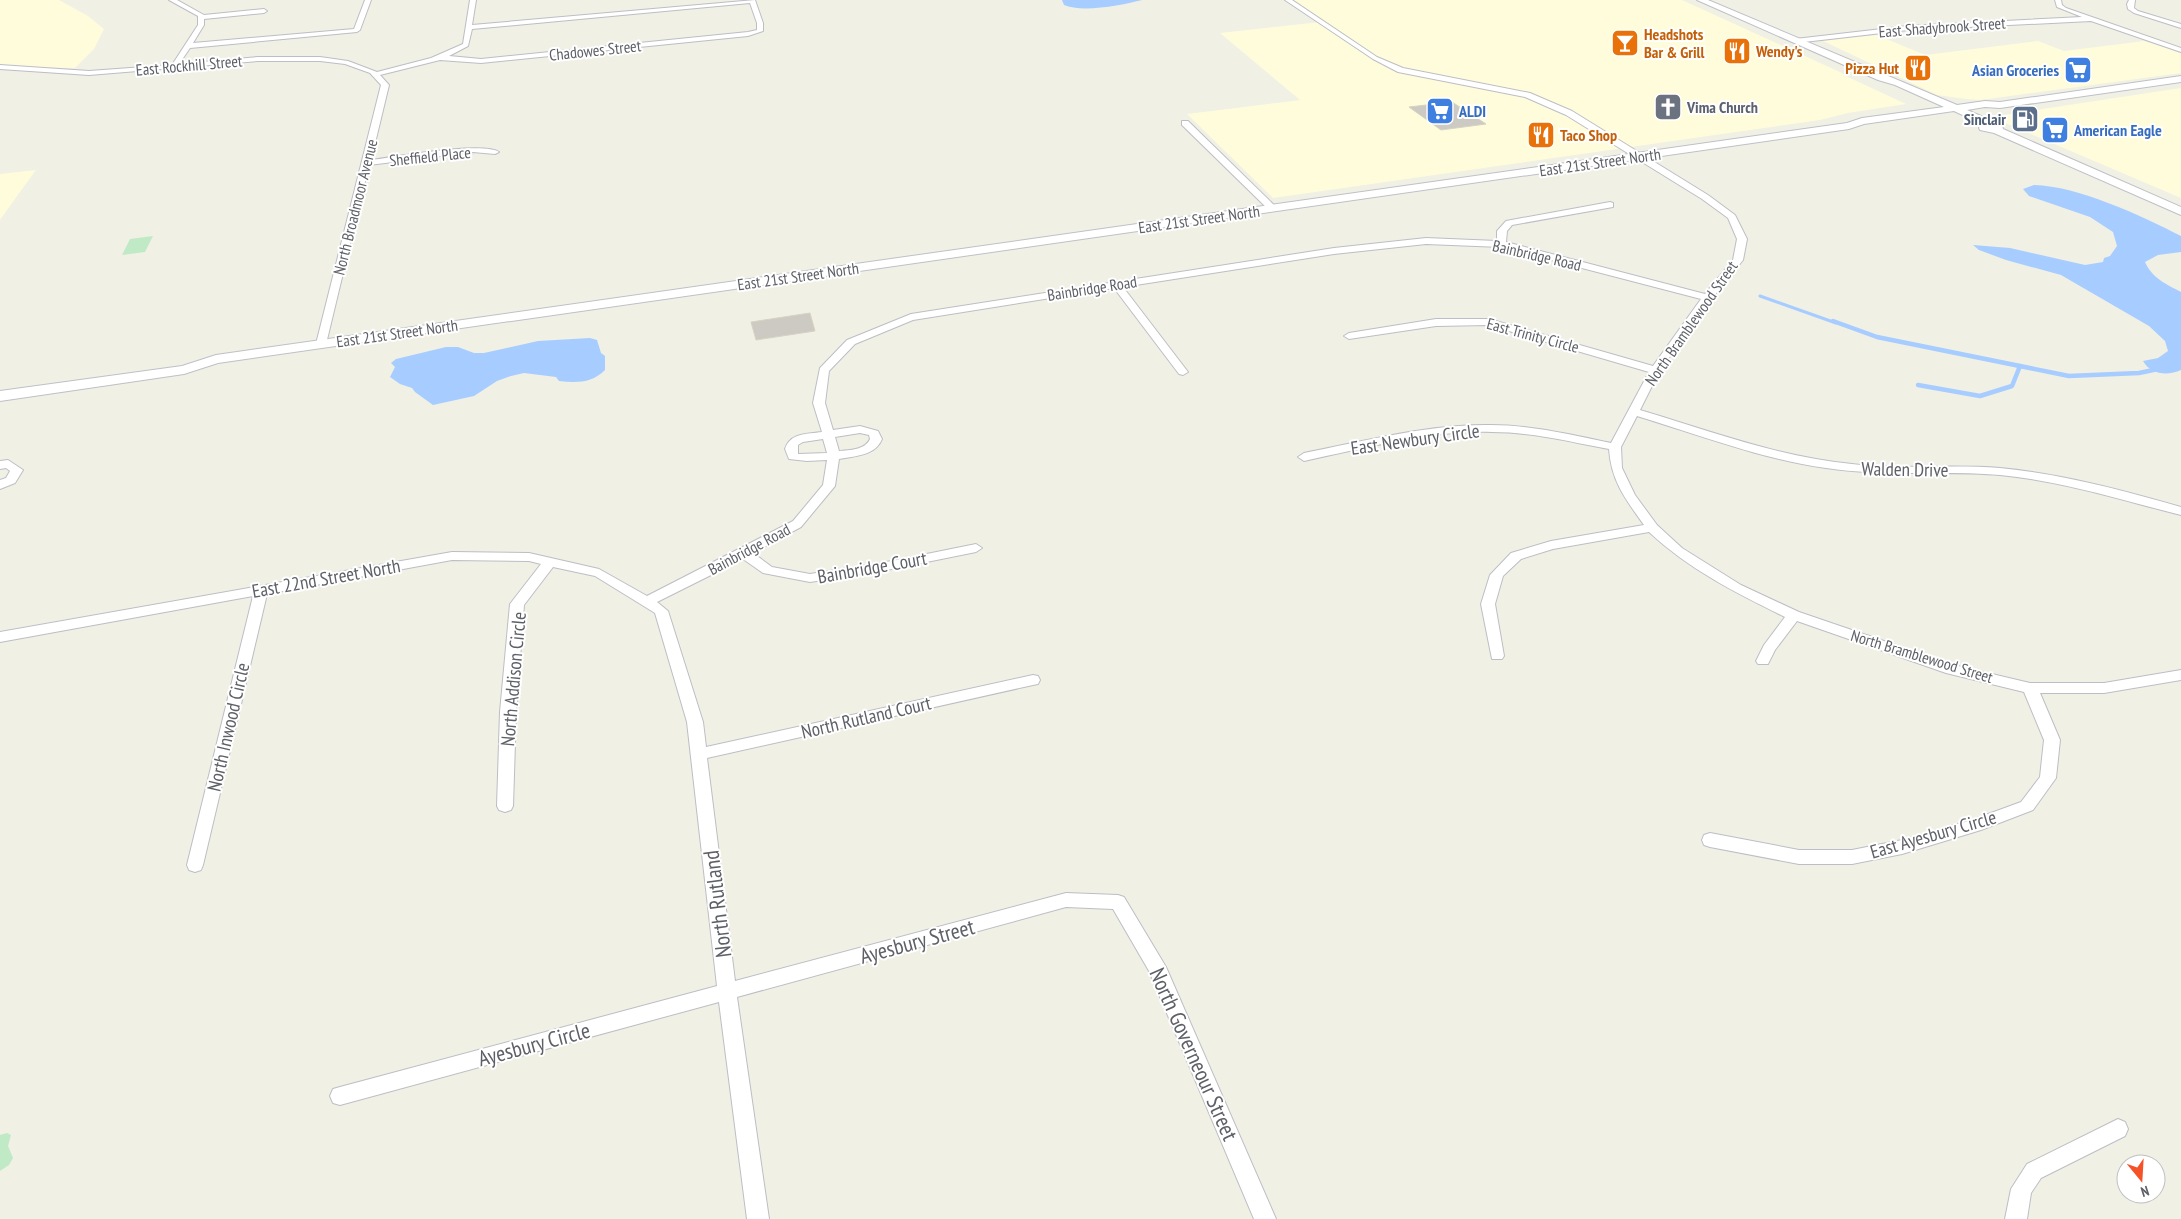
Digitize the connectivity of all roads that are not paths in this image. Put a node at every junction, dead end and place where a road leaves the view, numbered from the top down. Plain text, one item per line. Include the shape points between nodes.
1 (172, 0) edge
2 (368, 0) edge
3 (473, 0) edge
4 (1288, 0) edge
5 (1702, 0) edge
6 (2058, 0) edge
7 (2132, 0) edge
8 (752, 1) edge
9 (264, 11) dead end
10 (201, 17) junction
11 (2089, 19) junction
12 (2181, 26) edge
13 (469, 27) junction
14 (1795, 42) junction
15 (187, 46) junction
16 (2181, 50) edge
17 (442, 58) junction
18 (0, 67) edge
19 (174, 67) junction
20 (376, 74) junction
21 (2181, 79) edge
22 (1920, 96) junction
23 (1985, 104) junction
24 (2000, 106) junction
25 (1944, 110) junction
26 (1956, 112) junction
27 (1969, 114) junction
28 (1909, 115) junction
29 (1185, 122) dead end
30 (1853, 125) junction
31 (1997, 130) junction
32 (495, 152) dead end
33 (1638, 156) junction
34 (365, 162) junction
35 (1610, 205) dead end
36 (1273, 209) junction
37 (2181, 211) edge
38 (1501, 244) junction
39 (1116, 284) junction
40 (1707, 298) junction
41 (1349, 336) dead end
42 (321, 344) junction
43 (216, 359) junction
44 (1655, 370) junction
45 (1183, 372) dead end
46 (0, 384) edge
47 (0, 396) edge
48 (1633, 411) junction
49 (828, 435) junction
50 (1614, 447) junction
51 (834, 455) junction
52 (1304, 457) dead end
53 (0, 465) edge
54 (0, 485) edge
55 (2181, 511) edge
56 (1652, 528) junction
57 (976, 548) dead end
58 (744, 553) junction
59 (550, 562) junction
60 (261, 589) junction
61 (646, 602) junction
62 (1794, 615) junction
63 (0, 637) edge
64 (1498, 656) dead end
65 (1763, 661) dead end
66 (2181, 675) edge
67 (1033, 680) dead end
68 (2030, 688) junction
69 (699, 754) junction
70 (505, 806) dead end
71 (1710, 840) dead end
72 (195, 864) dead end
73 (1108, 901) joint
74 (727, 992) junction
75 (340, 1096) dead end
76 (2118, 1129) dead end
77 (758, 1219) edge
78 (1265, 1219) edge
79 (2016, 1219) edge

1 - 10 street
2 - 15 street via 358,33
3 - 13 street
4 - 33 street, North Bramblewood Street via 1375,58 1401,70 1527,95 1569,113
5 - 14 main road
6 - 11 street via 2059,6
7 - 12 street via 2131,9 2136,12
8 - 13 street
8 - 17 street, Chadowes Street via 760,31 748,34 481,61
9 - 10 street
10 - 15 street via 200,25
11 - 14 street, East Shadybrook Street via 1908,28
11 - 16 street
13 - 17 street via 466,45
14 - 22 main road via 1899,83
15 - 19 street
17 - 20 street
18 - 19 street, East Rockhill Street via 89,73
19 - 20 street, East Rockhill Street via 258,59 320,59 346,62
20 - 34 street, North Broadmoor Avenue via 385,86
21 - 24 main road
22 - 23 main road
22 - 25 main road
22 - 26 main road
22 - 28 main road via 1918,106
23 - 24 main road
23 - 26 main road
24 - 27 main road via 1998,110
25 - 26 main road
25 - 28 main road, East 21st Street North
26 - 27 main road
26 - 30 main road via 1875,127
26 - 31 main road via 1986,129
27 - 31 main road via 1998,127
28 - 30 main road, East 21st Street North
29 - 36 street
30 - 33 main road, East 21st Street North
31 - 37 main road
32 - 34 street, Sheffield Place via 473,150
33 - 36 main road, East 21st Street North
33 - 40 street, North Bramblewood Street via 1732,217 1742,239 1738,260
34 - 42 street, North Broadmoor Avenue
35 - 38 street via 1509,222 1502,231
36 - 42 main road, East 21st Street North
38 - 39 street, Bainbridge Road via 1426,240 1381,244
38 - 40 street, Bainbridge Road
39 - 45 street
39 - 49 street, Bainbridge Road via 911,317 851,342 824,370 819,403
40 - 44 street, North Bramblewood Street
41 - 44 street, East Trinity Circle via 1439,321 1489,322
42 - 43 main road, East 21st Street North
43 - 46 main road, East 21st Street North via 184,357
43 - 47 main road, East 21st Street North via 184,370
44 - 48 street, North Bramblewood Street
48 - 50 street, North Bramblewood Street
48 - 55 street, Walden Drive via 1787,456 1852,468 1974,470 2040,476 2108,490
49 - 51 street, Bainbridge Road
49 - 51 street via 793,443 793,456 800,459
49 - 51 street via 860,429 874,433 876,439 874,445 865,450
50 - 52 street, East Newbury Circle via 1492,428 1457,430
50 - 56 street, North Bramblewood Street via 1616,468 1629,495
51 - 58 street, Bainbridge Road via 829,486 797,524
53 - 54 street via 8,464 17,470 11,480
56 - 62 street, North Bramblewood Street via 1677,551 1736,588
56 - 64 street via 1550,545 1516,556 1498,575 1488,604
57 - 58 street, Bainbridge Court via 810,578 768,570
58 - 61 street, Bainbridge Road
59 - 60 street, East 22nd Street North via 529,557 452,556
59 - 61 street, East 22nd Street North via 598,573
59 - 70 street, North Addison Circle via 517,604 508,712
60 - 63 street, East 22nd Street North
60 - 72 street, North Inwood Circle
61 - 69 street, North Rutland via 661,611 696,722
62 - 65 street
62 - 68 street, North Bramblewood Street via 1951,669
66 - 68 street, North Bramblewood Street via 2104,688
67 - 69 street, North Rutland Court
68 - 71 street, East Ayesbury Circle via 2052,740 2048,778 2027,806 1902,847 1852,857 1799,857
69 - 74 street, North Rutland
73 - 74 street, Ayesbury Street via 1066,900
73 - 78 street, North Governeour Street via 1118,902 1157,967
74 - 75 street, Ayesbury Circle
74 - 77 street, North Rutland
76 - 79 street via 2034,1171 2021,1189

